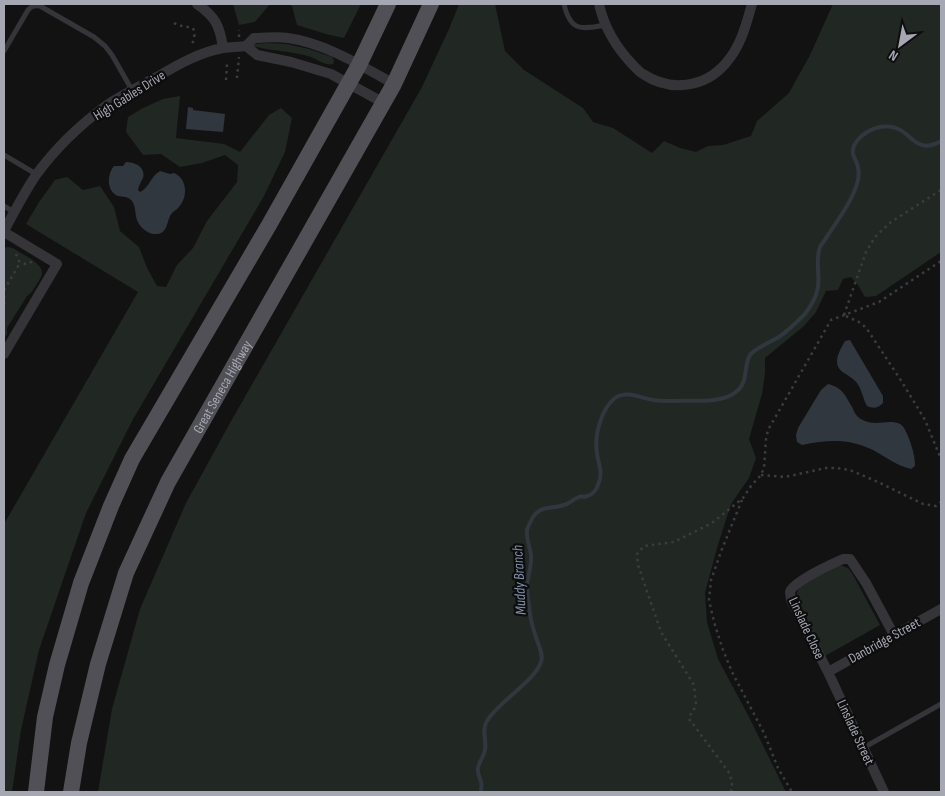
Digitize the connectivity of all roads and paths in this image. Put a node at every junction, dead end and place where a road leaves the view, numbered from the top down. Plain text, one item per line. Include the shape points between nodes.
1 (196, 4) edge
2 (388, 4) edge
3 (432, 4) edge
4 (564, 4) edge
5 (599, 4) edge
6 (752, 4) edge
7 (174, 23) dead end
8 (605, 25) junction
9 (192, 45) dead end
10 (246, 46) junction
11 (223, 48) junction
12 (4, 51) edge
13 (227, 64) dead end
14 (359, 65) junction
15 (226, 80) dead end
16 (348, 84) junction
17 (394, 84) junction
18 (132, 90) junction
19 (384, 103) junction
20 (4, 155) edge
21 (36, 175) junction
22 (941, 190) edge
23 (4, 206) edge
24 (14, 212) junction
25 (4, 232) edge
26 (941, 261) edge
27 (20, 263) dead end
28 (4, 290) edge
29 (4, 296) edge
30 (4, 304) edge
31 (844, 315) junction
32 (4, 354) edge
33 (941, 459) edge
34 (762, 475) junction
35 (743, 498) junction
36 (941, 502) edge
37 (941, 609) edge
38 (894, 635) junction
39 (828, 672) junction
40 (941, 704) edge
41 (863, 748) junction
42 (36, 792) edge
43 (71, 792) edge
44 (731, 792) edge
45 (792, 792) edge
46 (884, 792) edge

1 - 11 street via 216,22
2 - 14 main road
3 - 17 main road, Great Seneca Highway
4 - 8 lane via 568,17 576,26
5 - 8 street
6 - 8 street via 739,45 726,64 707,79 690,85 675,86 641,74
7 - 9 path via 191,26 195,34
10 - 11 street, High Gables Drive
10 - 14 street, High Gables Drive via 254,38 288,38 312,44
10 - 16 street via 257,55 331,74
11 - 18 street, High Gables Drive via 174,67
12 - 18 lane via 28,10 35,5 40,6 105,46
13 - 15 path
14 - 16 main road
14 - 17 street, High Gables Drive
16 - 19 street
16 - 42 main road via 132,459 111,506 81,583 57,665 45,717
17 - 19 main road, Great Seneca Highway
18 - 21 street, High Gables Drive via 85,124
19 - 43 main road, Great Seneca Highway via 168,482 126,573 98,664
20 - 21 lane
21 - 24 street, High Gables Drive
22 - 31 path via 891,222 876,237 866,252
23 - 24 lane
24 - 25 street, High Gables Drive
25 - 32 street, High Gables Drive via 57,264
26 - 31 path via 879,302
27 - 28 path
29 - 30 path
31 - 33 path via 867,329 925,420
31 - 34 path via 832,320 771,424
34 - 35 path
34 - 36 path via 785,477 826,468 850,470 923,504 936,506
35 - 44 path via 712,523 674,542 644,546 637,554 661,632 694,685 696,704 689,716 690,721 730,774
35 - 45 path via 711,580 709,600 732,672
37 - 38 street, Danbridge Street
38 - 39 street, Danbridge Street
38 - 39 street, Linslade Close via 850,559 843,559 806,578 794,586 790,592 791,600
39 - 41 street, Linslade Street
40 - 41 lane
41 - 46 street, Linslade Street

